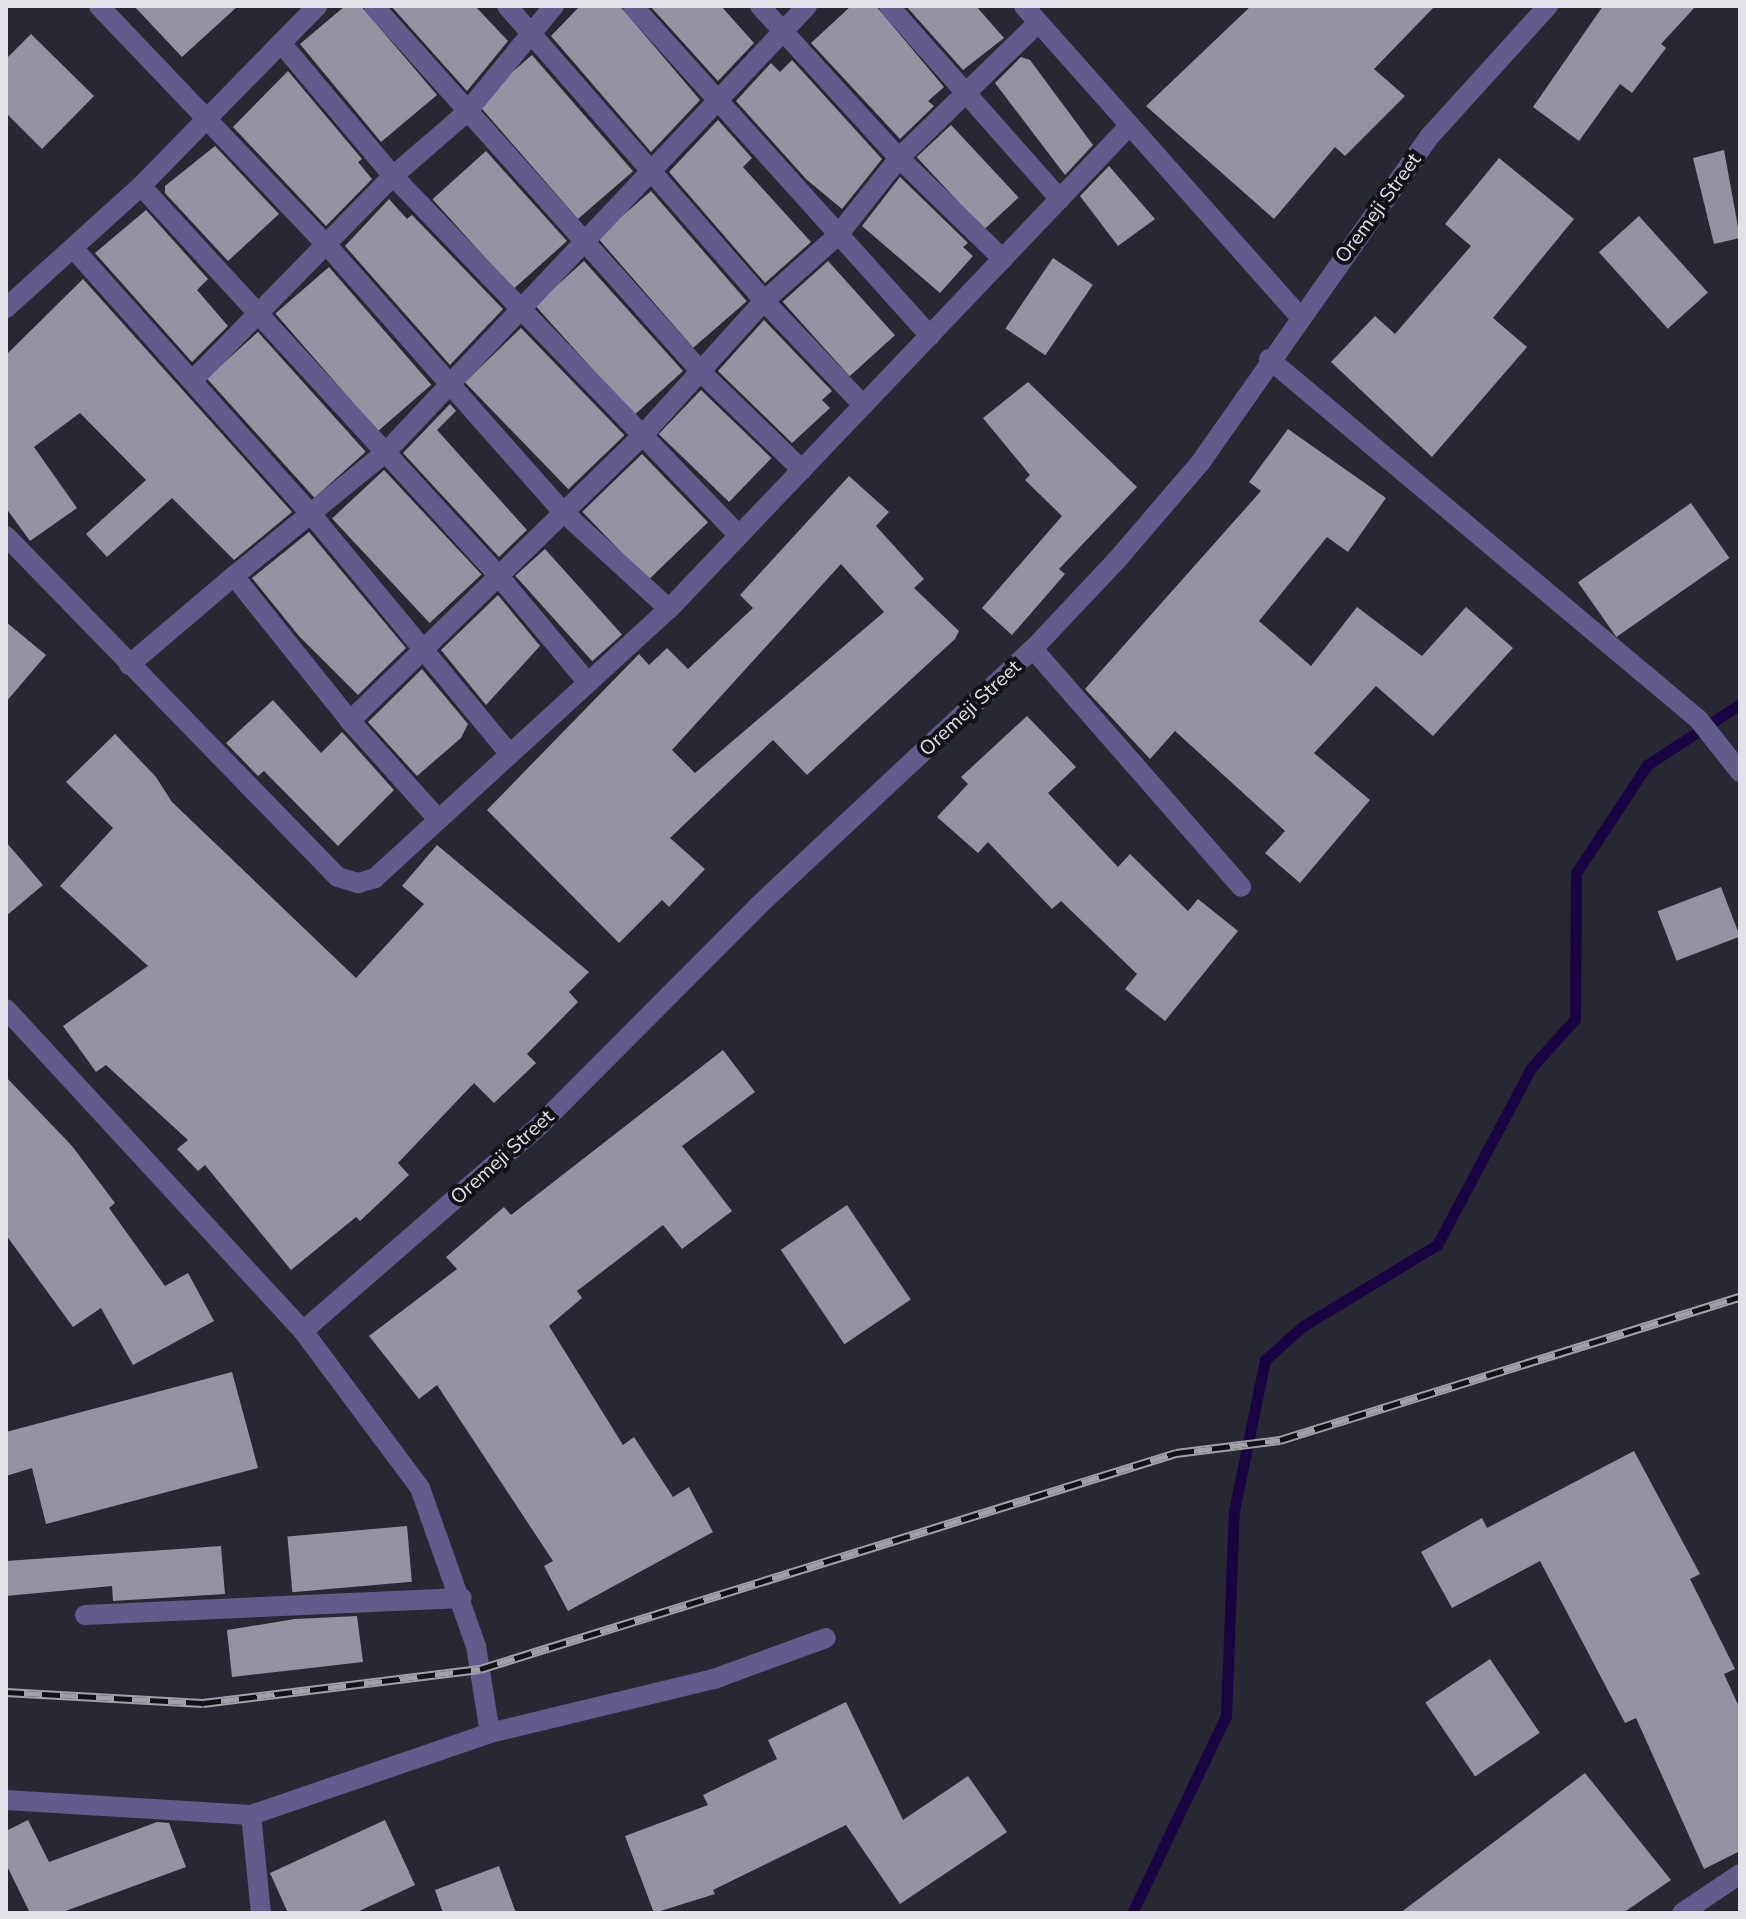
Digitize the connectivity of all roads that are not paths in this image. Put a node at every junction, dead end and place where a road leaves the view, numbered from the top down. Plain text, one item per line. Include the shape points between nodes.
1 (99, 6) edge
2 (317, 6) edge
3 (374, 6) edge
4 (507, 6) edge
5 (554, 6) edge
6 (633, 6) edge
7 (760, 6) edge
8 (807, 6) edge
9 (889, 6) edge
10 (1024, 6) edge
11 (1548, 6) edge
12 (1038, 23) junction
13 (532, 31) junction
14 (783, 33) junction
15 (281, 43) junction
16 (967, 92) junction
17 (717, 102) junction
18 (466, 113) junction
19 (205, 123) junction
20 (1130, 125) junction
21 (899, 158) junction
22 (651, 172) junction
23 (393, 176) junction
24 (141, 186) junction
25 (1060, 199) junction
26 (838, 235) junction
27 (587, 242) junction
28 (325, 243) junction
29 (73, 248) junction
30 (1003, 259) junction
31 (764, 301) junction
32 (6, 308) edge
33 (519, 310) junction
34 (258, 315) junction
35 (1300, 317) junction
36 (930, 336) junction
37 (1269, 359) junction
38 (703, 374) junction
39 (193, 380) junction
40 (447, 384) junction
41 (863, 405) junction
42 (641, 437) junction
43 (385, 453) junction
44 (802, 470) junction
45 (562, 511) junction
46 (312, 515) junction
47 (6, 536) edge
48 (739, 536) junction
49 (497, 574) junction
50 (234, 576) junction
51 (669, 609) junction
52 (423, 648) junction
53 (1033, 649) junction
54 (129, 665) junction
55 (588, 683) junction
56 (350, 721) junction
57 (510, 754) junction
58 (1740, 772) edge
59 (437, 818) junction
60 (1241, 887) dead end
61 (6, 1009) edge
62 (303, 1331) junction
63 (462, 1598) junction
64 (85, 1615) dead end
65 (826, 1638) dead end
66 (490, 1733) junction
67 (6, 1800) edge
68 (251, 1815) junction
69 (1740, 1874) edge
70 (261, 1913) edge
71 (1682, 1913) edge

1 - 19 street
2 - 15 street
3 - 18 street
4 - 13 street
5 - 13 street
6 - 17 street
7 - 14 street
8 - 14 street
9 - 16 street
10 - 12 street
11 - 35 street, Oremeji Street via 1430,136
12 - 16 street
12 - 20 street
13 - 18 street
13 - 22 street
14 - 17 street
14 - 21 street
15 - 19 street
15 - 23 street
16 - 21 street
16 - 25 street
17 - 22 street
17 - 26 street
18 - 23 street
18 - 27 street
19 - 24 street
19 - 28 street
20 - 25 street
20 - 35 street
21 - 26 street
21 - 30 street
22 - 27 street
22 - 31 street
23 - 28 street
23 - 33 street
24 - 29 street
24 - 34 street
25 - 30 street
26 - 31 street
26 - 36 street
27 - 33 street
27 - 38 street
28 - 34 street
28 - 40 street
29 - 32 street
29 - 39 street
30 - 36 street
31 - 38 street
31 - 41 street
33 - 40 street
33 - 42 street
34 - 39 street
34 - 43 street
35 - 37 street, Oremeji Street
36 - 41 street
37 - 53 street, Oremeji Street via 1200,463
37 - 58 street via 1699,720
38 - 42 street
38 - 44 street
39 - 46 street
40 - 43 street
40 - 45 street
41 - 44 street
42 - 45 street
42 - 48 street
43 - 46 street
43 - 49 street
44 - 48 street
45 - 49 street
45 - 51 street
46 - 50 street
46 - 52 street
47 - 54 street
48 - 51 street
49 - 52 street
49 - 55 street
50 - 54 street
50 - 56 street
51 - 55 street
52 - 56 street
52 - 57 street
53 - 60 street
53 - 62 street, Oremeji Street via 758,906 541,1124
54 - 59 street via 338,877 358,883 375,878
55 - 57 street
56 - 59 street
57 - 59 street
61 - 62 street
62 - 63 street via 420,1488
63 - 64 street
63 - 66 street
65 - 66 street via 714,1679
66 - 68 street
67 - 68 street
68 - 70 street
69 - 71 street

